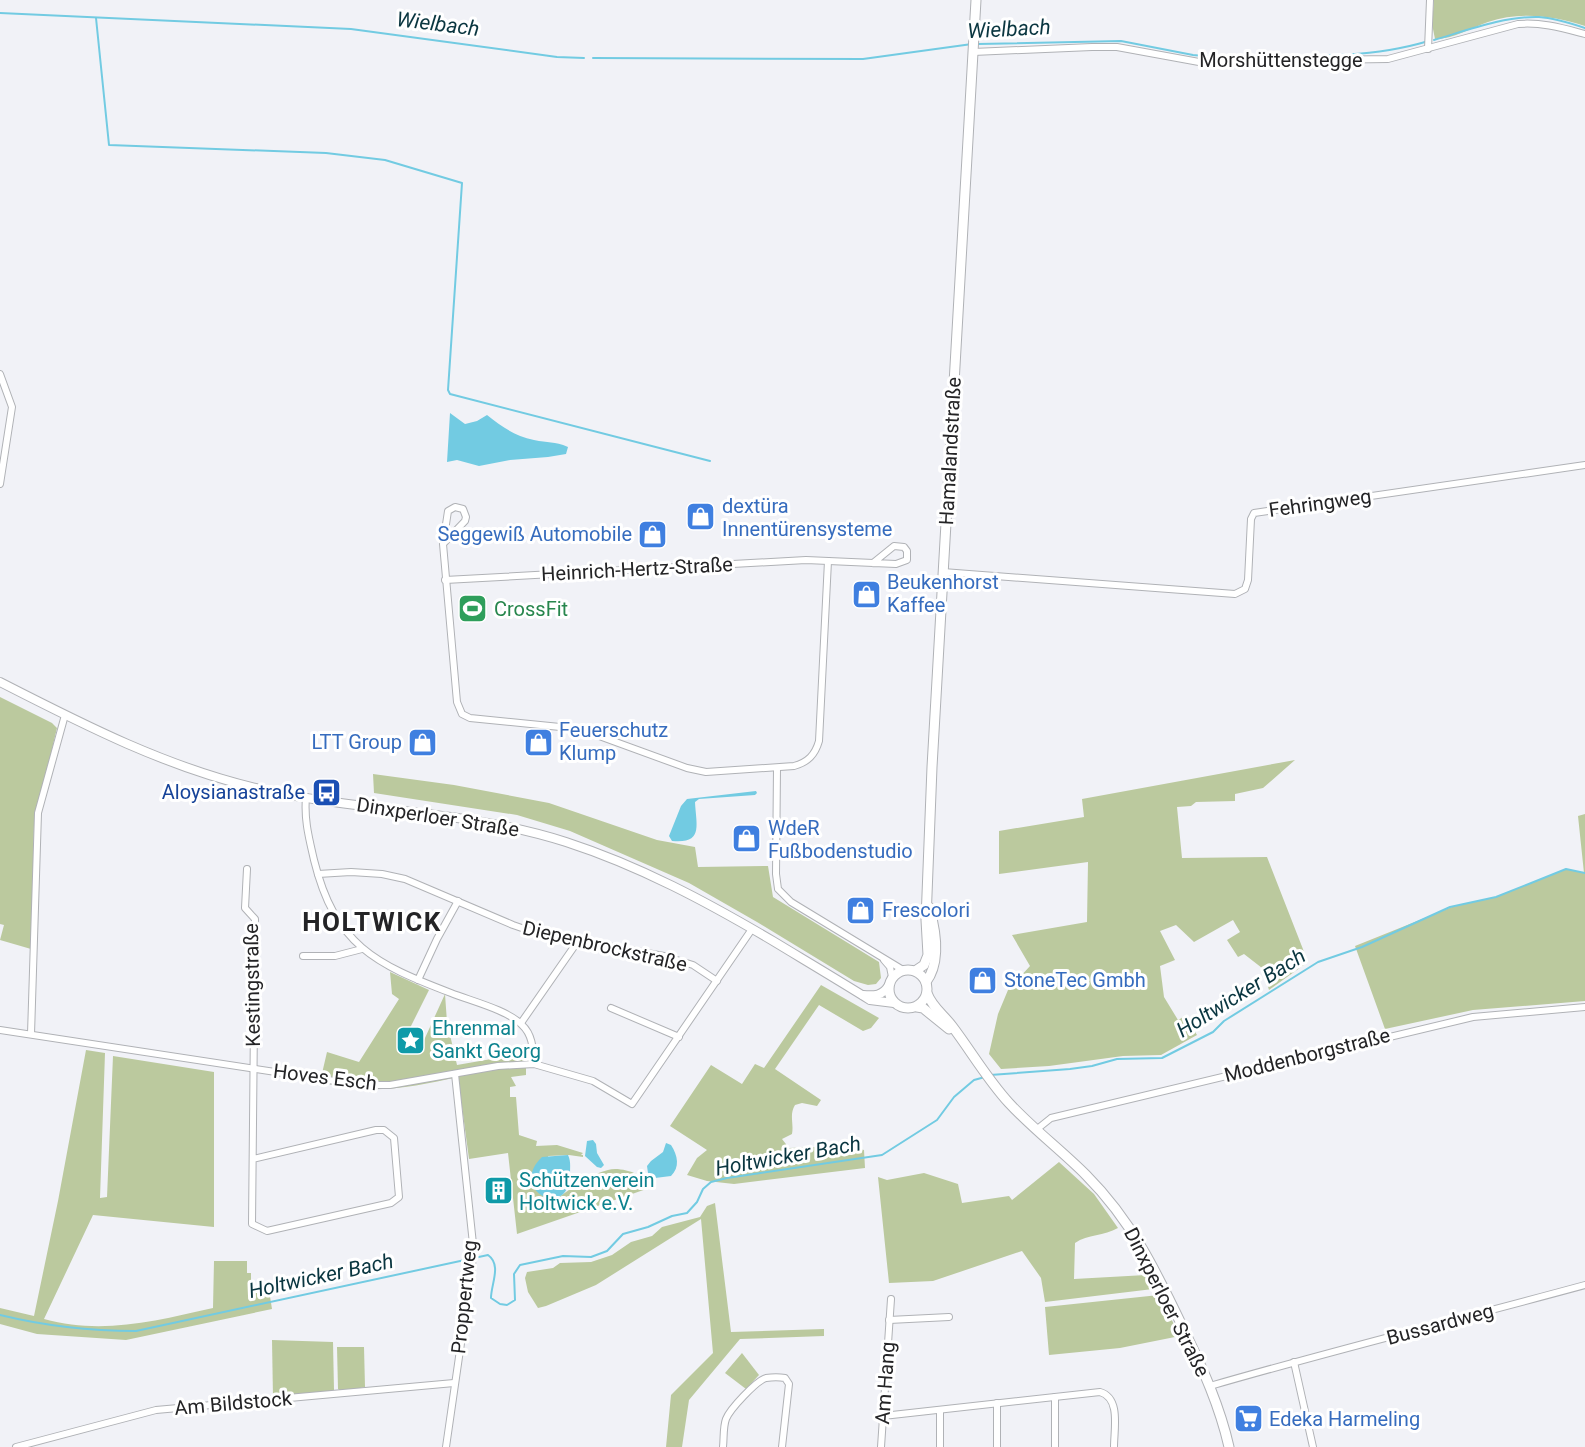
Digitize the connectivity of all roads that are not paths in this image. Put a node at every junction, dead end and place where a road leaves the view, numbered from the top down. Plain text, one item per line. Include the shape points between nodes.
1 (976, 0) edge
2 (1430, 0) edge
3 (1585, 34) edge
4 (1428, 49) junction
5 (973, 52) junction
6 (0, 374) edge
7 (1585, 465) edge
8 (0, 484) edge
9 (443, 544) junction
10 (828, 561) junction
11 (873, 563) junction
12 (944, 572) junction
13 (445, 580) junction
14 (0, 682) edge
15 (65, 715) junction
16 (777, 768) junction
17 (306, 797) junction
18 (248, 870) dead end
19 (318, 874) junction
20 (458, 901) junction
21 (928, 902) junction
22 (752, 929) junction
23 (578, 940) junction
24 (362, 949) junction
25 (303, 956) dead end
26 (882, 957) junction
27 (903, 970) junction
28 (915, 971) junction
29 (418, 980) junction
30 (717, 981) junction
31 (891, 981) junction
32 (926, 982) junction
33 (927, 993) junction
34 (860, 994) junction
35 (894, 1003) junction
36 (917, 1007) junction
37 (1585, 1007) edge
38 (611, 1008) dead end
39 (521, 1023) junction
40 (0, 1030) edge
41 (31, 1034) junction
42 (679, 1036) junction
43 (960, 1038) junction
44 (534, 1064) junction
45 (254, 1068) junction
46 (455, 1074) junction
47 (1036, 1130) junction
48 (253, 1159) junction
49 (1585, 1285) edge
50 (891, 1299) dead end
51 (949, 1317) dead end
52 (890, 1320) junction
53 (1294, 1362) junction
54 (454, 1383) junction
55 (1210, 1386) junction
56 (1055, 1397) junction
57 (997, 1404) junction
58 (940, 1410) junction
59 (883, 1416) junction
60 (15, 1447) edge
61 (446, 1447) edge
62 (723, 1447) edge
63 (782, 1447) edge
64 (881, 1447) edge
65 (940, 1447) edge
66 (997, 1447) edge
67 (1054, 1447) edge
68 (1114, 1447) edge
69 (1229, 1447) edge
70 (1313, 1447) edge

1 - 5 main road, Hamalandstraße
2 - 4 street
3 - 4 street, Morshüttenstegge via 1549,24 1518,24
4 - 5 street, Morshüttenstegge via 1388,59 1199,63 1117,47
5 - 12 main road, Hamalandstraße
6 - 8 street via 12,407
7 - 12 street, Fehringweg via 1254,513 1248,580 1245,589 1235,594
9 - 9 street via 465,521 463,509 455,507 448,512
9 - 13 street
10 - 11 street, Heinrich-Hertz-Straße
10 - 13 street, Heinrich-Hertz-Straße
10 - 16 street via 817,747 804,763
11 - 11 street, Heinrich-Hertz-Straße via 902,563 907,560 907,551 894,546
12 - 21 main road, Hamalandstraße
13 - 16 street via 459,712 470,718 580,729 706,772
14 - 15 main road, Dinxperloer Straße
15 - 17 main road, Dinxperloer Straße via 195,771
15 - 41 street via 38,813
16 - 26 street via 778,889 791,902
17 - 19 street via 304,818
17 - 22 main road, Dinxperloer Straße via 455,817 564,841 645,872
18 - 45 street, Kestingstraße via 245,908 255,919
19 - 20 street, Diepenbrockstraße via 382,874 417,883
19 - 24 street via 327,901
20 - 23 street, Diepenbrockstraße via 539,934
20 - 29 street
21 - 28 main road, Hamalandstraße via 928,955 924,965
21 - 32 main road, Hamalandstraße via 936,960
22 - 30 street, Hoves Esch
22 - 34 main road, Dinxperloer Straße
23 - 30 street, Diepenbrockstraße via 664,956 693,965
23 - 39 street
24 - 25 street via 335,956
24 - 29 street
26 - 27 street
26 - 31 street via 890,967
27 - 28 main road
27 - 31 main road
28 - 32 main road
29 - 39 street
30 - 42 street, Hoves Esch
31 - 34 main road via 879,995
31 - 35 main road via 890,998
32 - 33 main road
33 - 36 main road
33 - 43 main road, Dinxperloer Straße
34 - 35 main road, Dinxperloer Straße via 870,1000
35 - 36 main road via 902,1008
36 - 43 main road, Dinxperloer Straße
37 - 47 street, Moddenborgstraße via 1473,1017 1421,1028 1051,1118
38 - 42 street
39 - 44 street via 528,1031
40 - 41 street, Hoves Esch
41 - 45 street, Hoves Esch
42 - 44 street, Hoves Esch via 632,1104 593,1081
43 - 47 main road, Dinxperloer Straße via 991,1082
44 - 46 street, Hoves Esch
45 - 46 street, Hoves Esch via 361,1085 390,1085
45 - 48 street, Kestingstraße
46 - 54 street, Proppertweg via 473,1244
47 - 55 main road, Dinxperloer Straße via 1085,1174 1135,1234 1166,1290
48 - 48 street, Kestingstraße via 384,1130 394,1138 399,1197 391,1203 267,1230 259,1228 252,1224
49 - 53 street, Bussardweg
50 - 52 street, Am Hang
51 - 52 street, Am Hang
52 - 59 street, Am Hang
53 - 55 street, Bussardweg
53 - 70 street
54 - 60 street, Am Bildstock via 156,1410
54 - 61 street, Proppertweg
55 - 69 main road, Dinxperloer Straße
56 - 57 street
56 - 67 street
56 - 68 street via 1108,1394 1114,1402
57 - 58 street
57 - 66 street
58 - 59 street
58 - 65 street
59 - 64 street, Am Hang
62 - 63 street via 729,1414 758,1382 781,1377 789,1384

